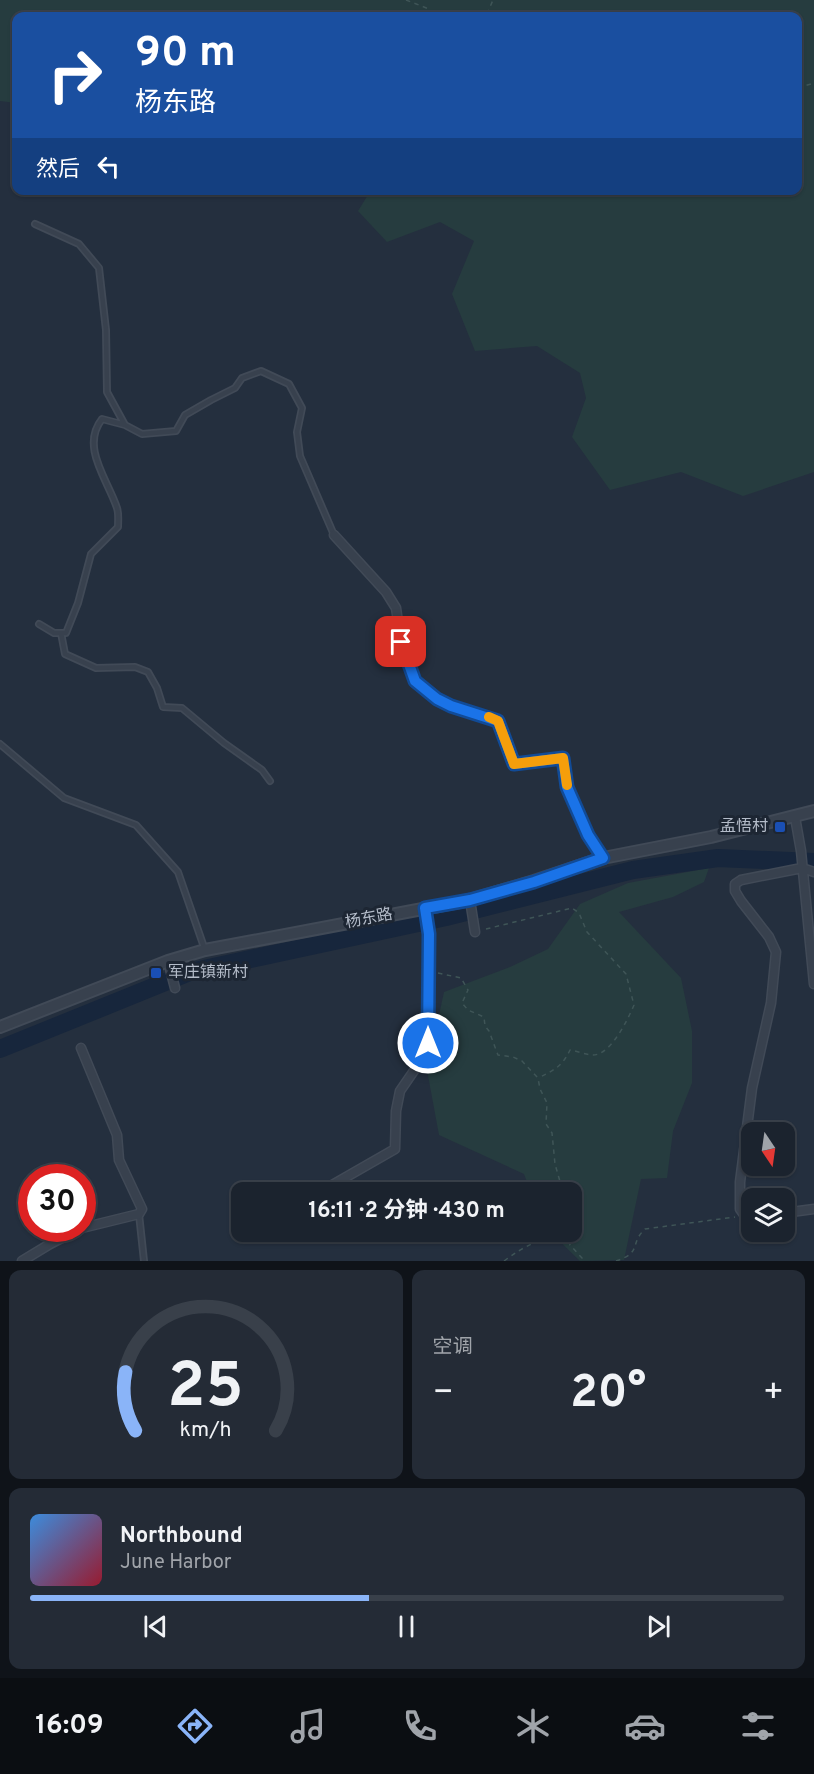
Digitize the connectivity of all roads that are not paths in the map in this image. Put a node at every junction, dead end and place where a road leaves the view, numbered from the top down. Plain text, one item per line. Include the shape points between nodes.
1 (35, 224) dead end
2 (125, 425) junction
3 (334, 535) joint
4 (39, 624) dead end
5 (61, 633) junction
6 (0, 744) edge
7 (270, 781) dead end
8 (814, 811) edge
9 (795, 817) junction
10 (603, 858) junction
11 (802, 868) junction
12 (814, 872) edge
13 (470, 900) junction
14 (426, 911) junction
15 (475, 932) road end
16 (205, 950) junction
17 (168, 962) junction
18 (814, 984) edge
19 (175, 988) dead end
20 (0, 1027) edge
21 (81, 1048) dead end
22 (337, 1182) edge
23 (814, 1209) edge
24 (741, 1210) edge
25 (795, 1212) edge
26 (139, 1214) junction
27 (96, 1225) edge
28 (54, 1242) edge
29 (22, 1261) edge
30 (144, 1261) edge

1 - 2 lane via 79,244 99,268 106,330 106,392
2 - 3 lane via 142,434 176,431 185,415 235,388 242,378 261,371 289,384 302,408 297,432 300,456
2 - 5 lane via 102,419 96,427 93,452 118,511 118,527 91,554 74,613 66,633
3 - 10 street via 396,608 401,642 415,681 451,706 498,721 514,764 563,758 567,787
4 - 5 lane
5 - 7 lane via 66,654 96,668 135,667 148,672 163,707 182,708 262,770
6 - 16 lane via 63,798 136,825 178,872
8 - 9 street, 杨东路
9 - 10 street, 杨东路
9 - 11 street
10 - 13 street, 杨东路
11 - 12 street
11 - 18 street
11 - 24 street via 735,884 741,901 776,952 771,1003 752,1088 740,1182
13 - 14 street, 杨东路
13 - 15 street
14 - 16 street, 杨东路
14 - 22 street via 428,1043 400,1091 395,1149
16 - 17 street, 杨东路
17 - 19 street
17 - 20 street, 杨东路
21 - 26 street via 117,1135 118,1160 142,1209
23 - 25 street
26 - 27 street
26 - 30 lane
28 - 29 street

